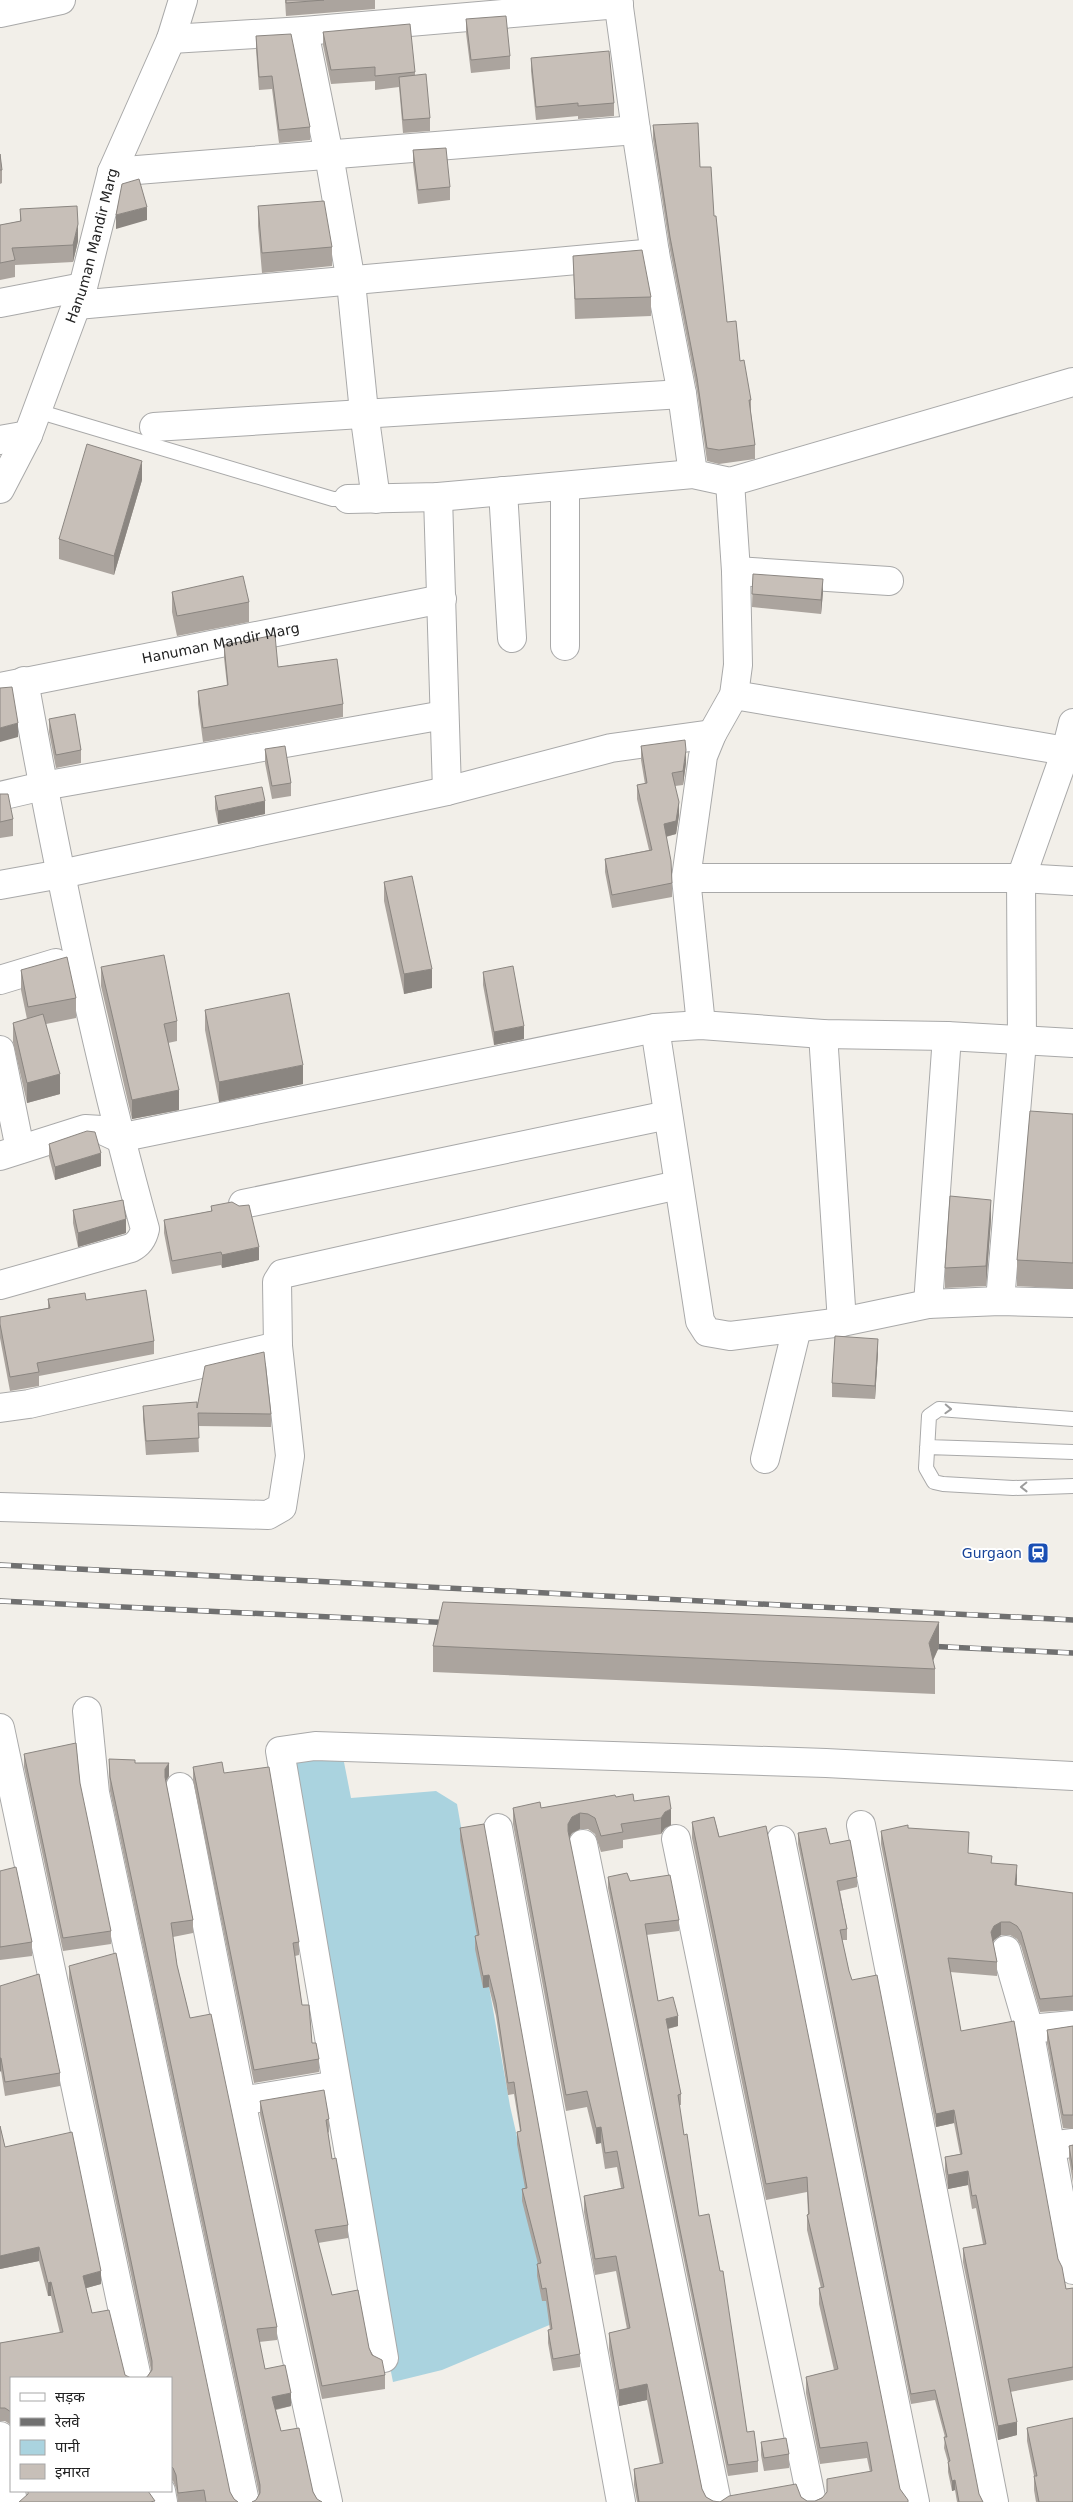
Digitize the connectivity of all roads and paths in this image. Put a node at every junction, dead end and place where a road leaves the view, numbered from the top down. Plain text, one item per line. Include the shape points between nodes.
1 (61, 0) edge
2 (184, 0) edge
3 (618, 2) edge
4 (0, 13) edge
5 (304, 31) junction
6 (171, 39) junction
7 (636, 130) junction
8 (329, 155) junction
9 (112, 172) junction
10 (656, 253) junction
11 (350, 282) junction
12 (80, 296) junction
13 (0, 303) edge
14 (1073, 382) edge
15 (682, 394) junction
16 (364, 412) junction
17 (33, 423) junction
18 (154, 427) dead end
19 (0, 440) edge
20 (693, 474) junction
21 (730, 482) junction
22 (565, 486) junction
23 (0, 490) edge
24 (503, 491) junction
25 (438, 497) junction
26 (348, 499) joint
27 (376, 499) junction
28 (736, 571) junction
29 (889, 581) dead end
30 (442, 599) junction
31 (512, 638) dead end
32 (565, 646) dead end
33 (12, 684) edge
34 (734, 695) junction
35 (444, 715) junction
36 (1073, 723) edge
37 (712, 734) junction
38 (1066, 752) junction
39 (43, 786) junction
40 (447, 791) junction
41 (0, 796) edge
42 (61, 874) junction
43 (686, 878) junction
44 (1021, 878) junction
45 (1073, 881) edge
46 (0, 885) edge
47 (79, 957) junction
48 (0, 980) edge
49 (701, 1025) junction
50 (655, 1028) junction
51 (823, 1034) junction
52 (948, 1036) junction
53 (1022, 1041) junction
54 (1073, 1043) edge
55 (0, 1050) edge
56 (668, 1116) junction
57 (119, 1138) junction
58 (10, 1153) edge
59 (678, 1185) junction
60 (243, 1204) edge
61 (0, 1285) edge
62 (1000, 1301) junction
63 (1073, 1303) edge
64 (928, 1304) junction
65 (842, 1322) junction
66 (797, 1328) junction
67 (278, 1346) junction
68 (0, 1408) edge
69 (1073, 1420) edge
70 (927, 1447) junction
71 (1073, 1452) edge
72 (765, 1459) dead end
73 (1073, 1486) edge
74 (0, 1507) edge
75 (87, 1711) dead end
76 (0, 1728) edge
77 (1073, 1776) edge
78 (180, 1787) dead end
79 (861, 1825) dead end
80 (498, 1828) dead end
81 (676, 1839) dead end
82 (781, 1840) dead end
83 (583, 1844) dead end
84 (1006, 1950) dead end
85 (1073, 2025) edge
86 (1029, 2029) junction
87 (337, 2085) junction
88 (241, 2101) junction
89 (1061, 2144) edge
90 (1070, 2242) edge
91 (1073, 2270) edge
92 (384, 2358) dead end
93 (137, 2377) edge
94 (0, 2436) edge
95 (10, 2487) edge
96 (245, 2502) edge
97 (328, 2502) edge
98 (621, 2502) edge
99 (717, 2502) edge
100 (812, 2502) edge
101 (915, 2502) edge
102 (994, 2502) edge

1 - 4 street
2 - 6 street, Hanuman Mandir Marg
3 - 5 street
3 - 7 street
5 - 6 street
5 - 8 street
6 - 9 street, Hanuman Mandir Marg
7 - 8 street
7 - 10 street
8 - 9 street
8 - 11 street
9 - 12 street, Hanuman Mandir Marg
10 - 11 street
10 - 15 street
11 - 12 street
11 - 16 street
12 - 13 street
12 - 17 street, Hanuman Mandir Marg
14 - 21 street
15 - 16 street
15 - 20 street
16 - 18 street
16 - 27 street
17 - 19 street
17 - 23 street, Hanuman Mandir Marg
17 - 26 lane via 333,499
20 - 21 street
20 - 22 street
21 - 28 street
22 - 24 street
22 - 32 street
24 - 25 street
24 - 31 street
25 - 27 street
25 - 30 street
26 - 27 street
28 - 29 street
28 - 34 street via 738,665
30 - 33 street, Hanuman Mandir Marg
30 - 35 street
33 - 39 street
34 - 37 street
34 - 38 street
35 - 39 street
35 - 40 street
36 - 38 street
37 - 40 street via 611,748
37 - 43 street via 703,756
38 - 44 street
39 - 41 street
39 - 42 street
40 - 42 street
42 - 46 street
42 - 47 street
43 - 44 street
43 - 49 street
44 - 45 street
44 - 53 street
47 - 48 street
47 - 57 street
49 - 50 street
49 - 51 street
50 - 56 street
50 - 57 street
51 - 52 street
51 - 65 street
52 - 53 street
52 - 64 street
53 - 54 street
53 - 62 street
55 - 58 street
56 - 59 street
56 - 60 street
57 - 58 street via 102,1130 85,1129
57 - 61 street via 145,1229 137,1246
59 - 66 street via 700,1321 707,1332 730,1336
59 - 67 street via 286,1272 277,1282
62 - 63 street
62 - 64 street
64 - 65 street
65 - 66 street
66 - 72 street
67 - 68 street
67 - 74 street via 290,1456 282,1508 268,1515
70 -> 69 lane via 929,1416 939,1409
70 - 71 lane
73 -> 70 lane via 1013,1488 934,1482 926,1468
75 - 96 street via 95,1793
76 - 93 street
77 - 87 street via 826,1763 334,1746 280,1751
78 - 88 street
79 - 102 street
80 - 98 street
81 - 100 street
82 - 101 street
83 - 99 street
84 - 86 street
85 - 86 street
86 - 89 street
87 - 88 street
87 - 92 street
88 - 97 street
89 - 90 street
90 - 91 street
94 - 95 street

